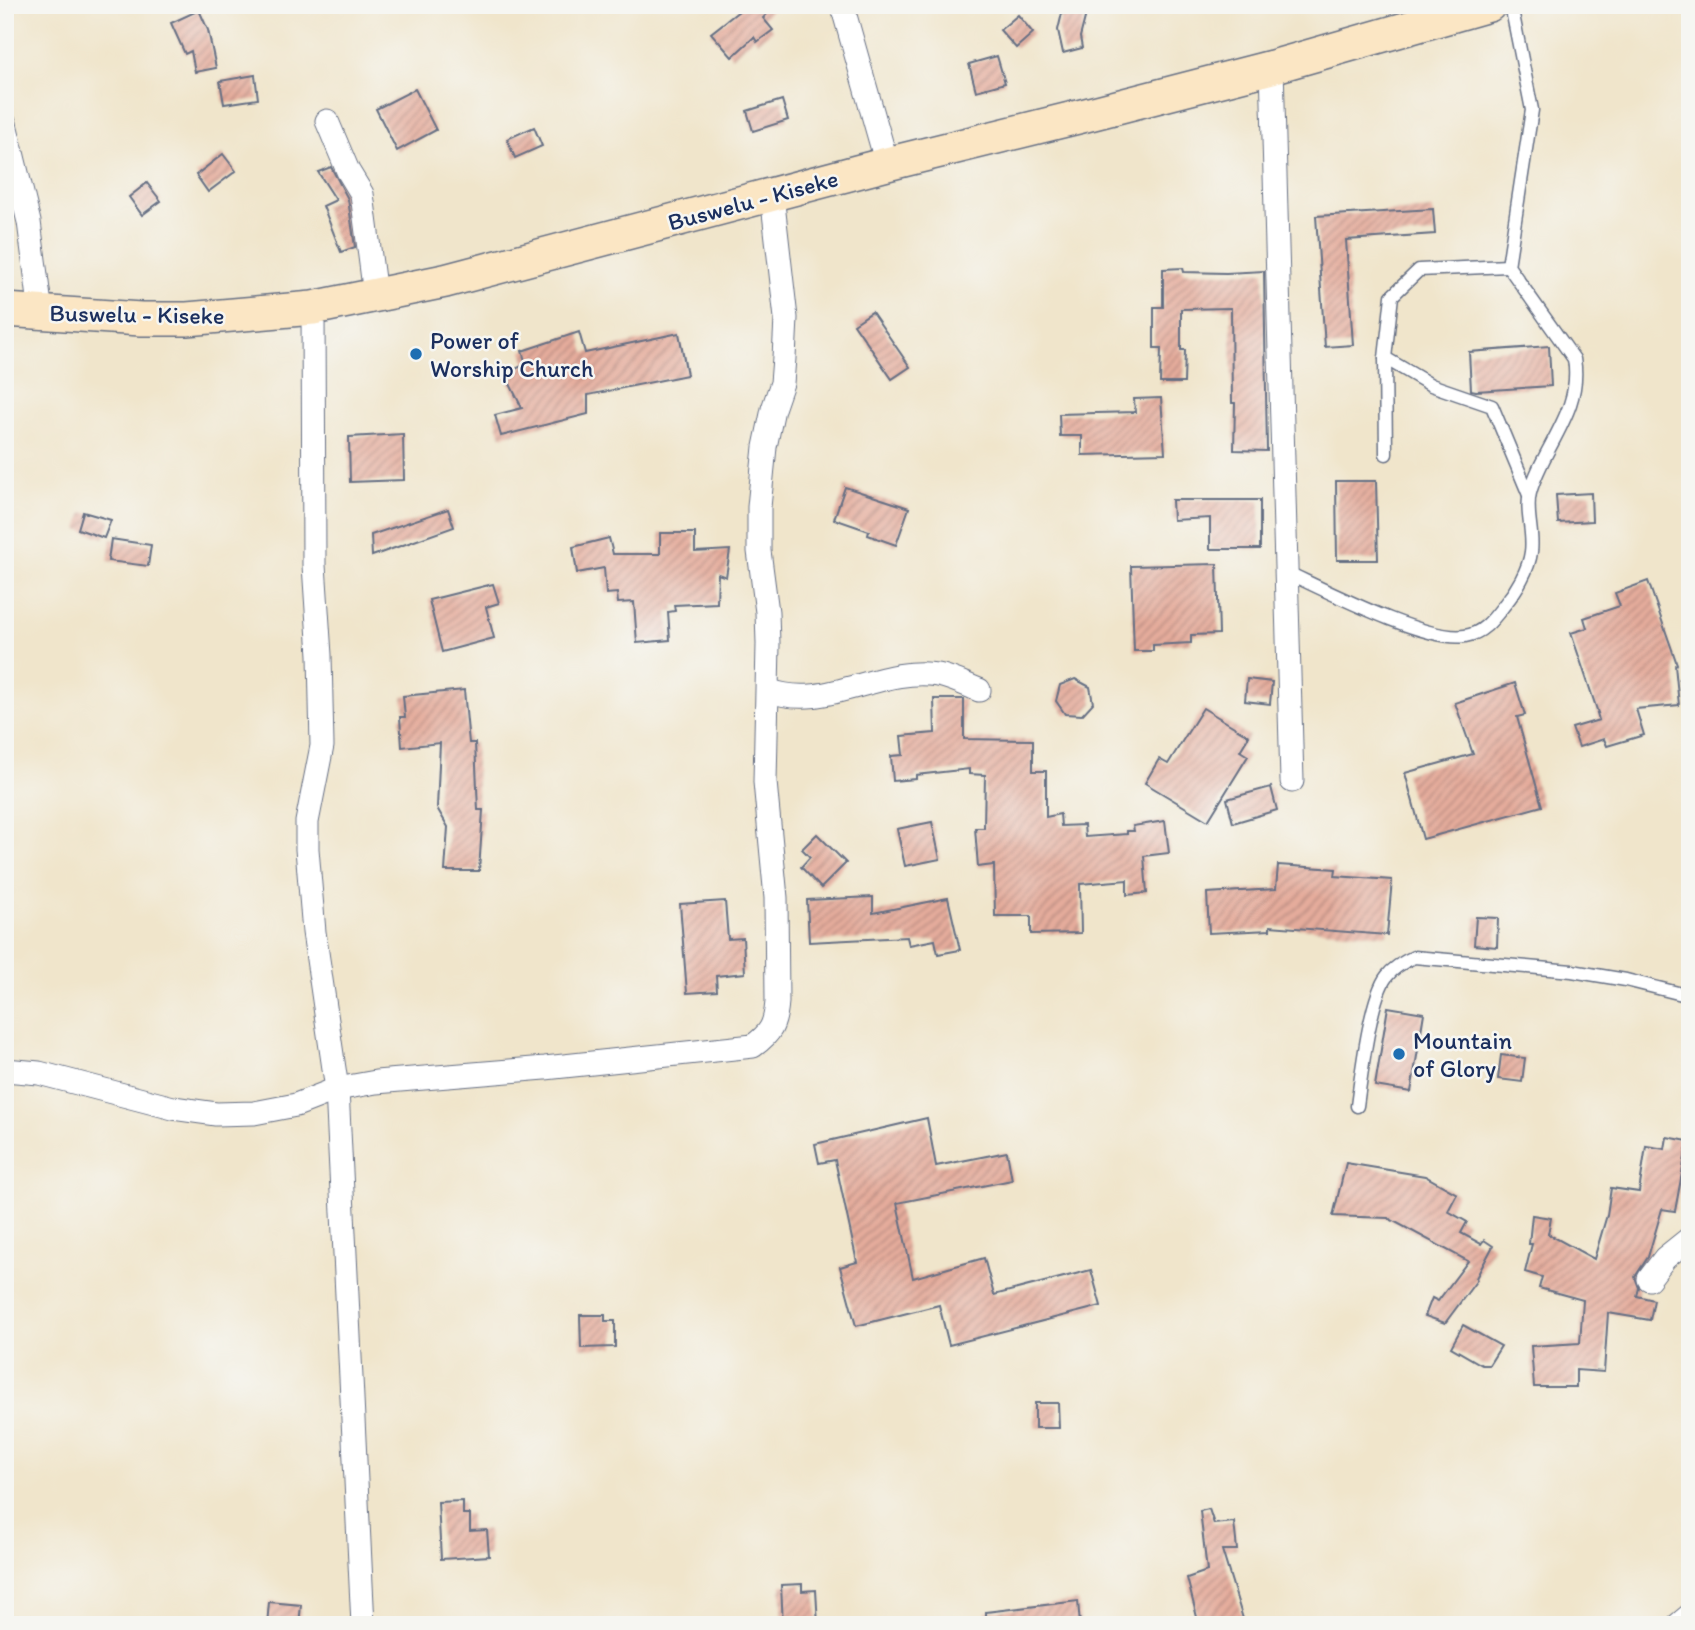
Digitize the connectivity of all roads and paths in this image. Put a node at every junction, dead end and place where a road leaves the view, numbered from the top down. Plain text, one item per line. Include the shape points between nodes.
1 (842, 5) edge
2 (1489, 5) edge
3 (1511, 5) edge
4 (1272, 67) junction
5 (327, 121) dead end
6 (5, 124) edge
7 (887, 164) junction
8 (772, 195) junction
9 (1508, 266) junction
10 (375, 295) junction
11 (313, 308) junction
12 (5, 310) edge
13 (41, 313) junction
14 (1385, 358) junction
15 (1386, 454) dead end
16 (1529, 495) junction
17 (1286, 572) junction
18 (768, 690) junction
19 (979, 690) dead end
20 (1292, 781) dead end
21 (1690, 996) edge
22 (5, 1070) edge
23 (337, 1089) junction
24 (1357, 1106) dead end
25 (1690, 1238) edge
26 (1649, 1279) dead end
27 (1690, 1615) edge
28 (363, 1625) edge
29 (1678, 1625) edge

1 - 7 street
2 - 4 main road, Buswelu - Kiseke
3 - 9 lane via 1532,110
4 - 7 main road, Buswelu - Kiseke
4 - 17 street
5 - 10 street via 362,194
6 - 13 street via 31,235
7 - 8 main road, Buswelu - Kiseke
8 - 10 main road, Buswelu - Kiseke via 445,281
8 - 18 street via 786,318 782,383 768,434 759,507
9 - 14 lane via 1419,270 1392,296
9 - 16 lane via 1574,359 1577,377 1574,395
10 - 11 main road, Buswelu - Kiseke
11 - 13 main road, Buswelu - Kiseke via 187,319
11 - 23 street via 314,552 322,736 307,822 307,849
12 - 13 main road, Buswelu - Kiseke
14 - 15 lane
14 - 16 lane via 1432,385 1492,406
16 - 17 lane via 1531,553 1514,592 1486,627 1466,636 1443,637
17 - 20 street
18 - 19 street via 813,695 913,674 937,675
18 - 23 street via 765,782 777,948 776,1010 769,1035 753,1046
21 - 24 lane via 1572,971 1415,957 1397,966 1380,990
22 - 23 street via 39,1073 173,1108 216,1114 296,1105
23 - 28 street
25 - 26 street via 1665,1258
27 - 29 street

